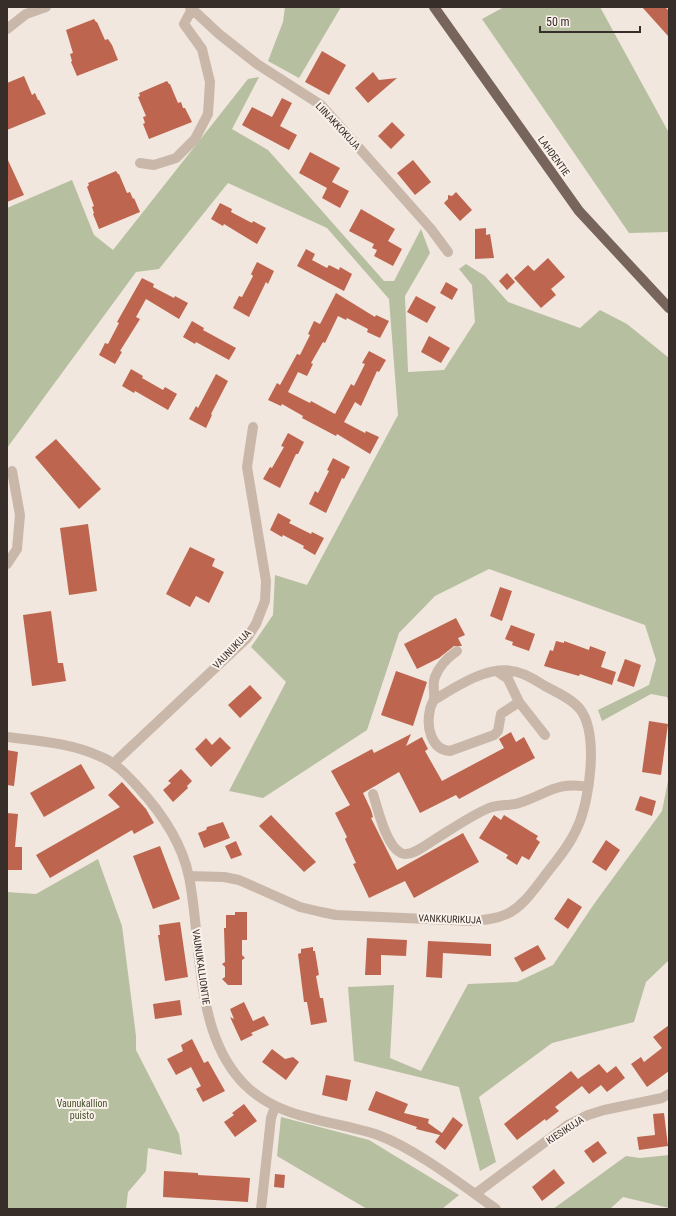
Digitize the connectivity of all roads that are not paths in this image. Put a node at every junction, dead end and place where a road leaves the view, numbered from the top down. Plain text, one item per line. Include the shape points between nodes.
1 (46, 7) edge
2 (434, 7) edge
3 (191, 8) edge
4 (7, 29) edge
5 (140, 163) dead end
6 (448, 252) dead end
7 (669, 308) edge
8 (253, 427) dead end
9 (12, 472) dead end
10 (7, 564) edge
11 (457, 651) dead end
12 (496, 670) junction
13 (434, 700) junction
14 (520, 702) junction
15 (545, 735) dead end
16 (7, 737) edge
17 (114, 763) junction
18 (588, 787) junction
19 (373, 794) dead end
20 (189, 876) junction
21 (669, 1094) edge
22 (275, 1107) junction
23 (475, 1194) junction
24 (261, 1209) edge
25 (496, 1209) edge

1 - 4 street via 18,18
2 - 7 main road, LAHDENTIE via 579,211
3 - 5 street via 184,24 202,49 210,82 208,114 195,140 176,158 154,165
3 - 6 street, LIINAKKOKUJA via 257,64 321,105 431,229
8 - 17 street, VAUNUKUJA via 247,467 266,582 266,601 247,638
9 - 10 street via 20,515 18,549
11 - 13 street via 441,664 434,678
12 - 13 street via 480,675
12 - 14 street via 508,679
12 - 18 street, VANKKURIKUJA via 522,673 570,700 579,708 590,732
13 - 14 street via 430,710 430,733 436,745 443,751 450,751 494,735 498,731 501,714
14 - 15 street
16 - 17 street, VAUNUKALLIONTIE via 76,748
17 - 20 street, VAUNUKALLIONTIE via 162,816 180,849
18 - 19 street via 573,784 560,786 517,804 490,808 421,848 402,854 396,850 386,835
18 - 20 street, VANKKURIKUJA via 578,828 528,898 508,914 487,920 336,915 300,907 239,880 218,876
20 - 22 street, VAUNUKALLIONTIE via 204,998 211,1027 221,1051 244,1085
21 - 23 street, KIESIKUJA via 662,1098 597,1112 568,1125
22 - 23 street, VAUNUKALLIONTIE via 377,1135 400,1144
22 - 24 street via 271,1118
23 - 25 street, VAUNUKALLIONTIE

